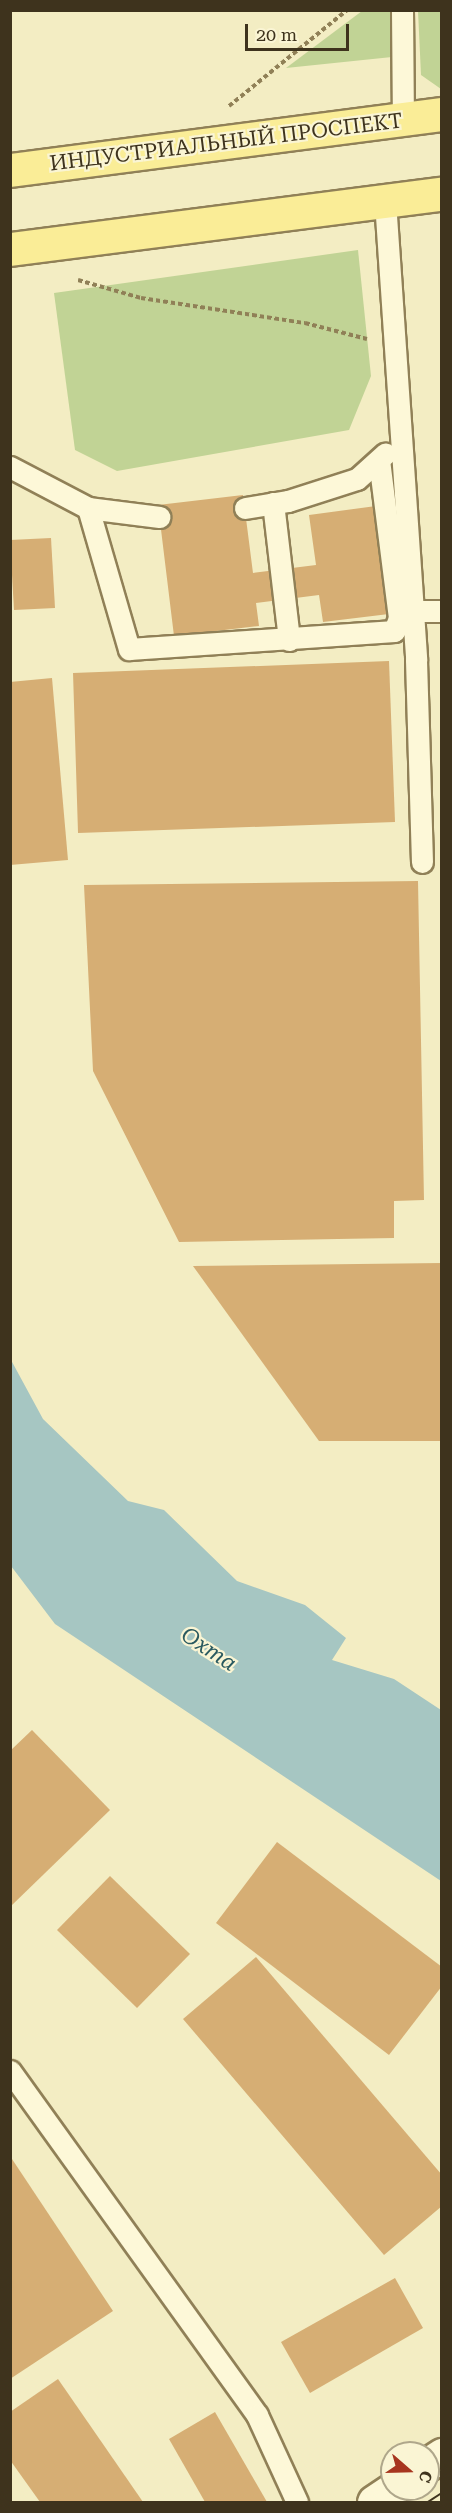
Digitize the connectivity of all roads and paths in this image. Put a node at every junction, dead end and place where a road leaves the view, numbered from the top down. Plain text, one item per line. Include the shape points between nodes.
1 (347, 10) edge
2 (402, 10) edge
3 (226, 108) dead end
4 (441, 114) edge
5 (403, 119) junction
6 (10, 170) edge
7 (441, 194) edge
8 (385, 201) junction
9 (10, 249) edge
10 (78, 280) dead end
11 (397, 347) junction
12 (399, 441) junction
13 (379, 460) junction
14 (17, 472) edge
15 (273, 503) junction
16 (88, 508) junction
17 (245, 508) dead end
18 (159, 517) dead end
19 (413, 611) junction
20 (441, 611) edge
21 (289, 640) junction
22 (422, 862) dead end
23 (10, 2071) edge
24 (297, 2502) edge

1 - 3 path
2 - 5 lane
4 - 5 main road, ИНДУСТРИАЛЬНЫЙ ПРОСПЕКТ
5 - 6 main road, ИНДУСТРИАЛЬНЫЙ ПРОСПЕКТ
7 - 8 main road
8 - 9 main road
8 - 11 lane
10 - 11 path via 141,298 305,323
11 - 12 lane
12 - 13 lane
12 - 19 lane
13 - 15 lane via 357,480
13 - 21 lane via 399,618 394,631
14 - 16 lane
15 - 17 lane
15 - 21 lane
16 - 18 lane
16 - 21 lane via 129,649
19 - 20 lane
19 - 22 lane
23 - 24 lane via 257,2415

